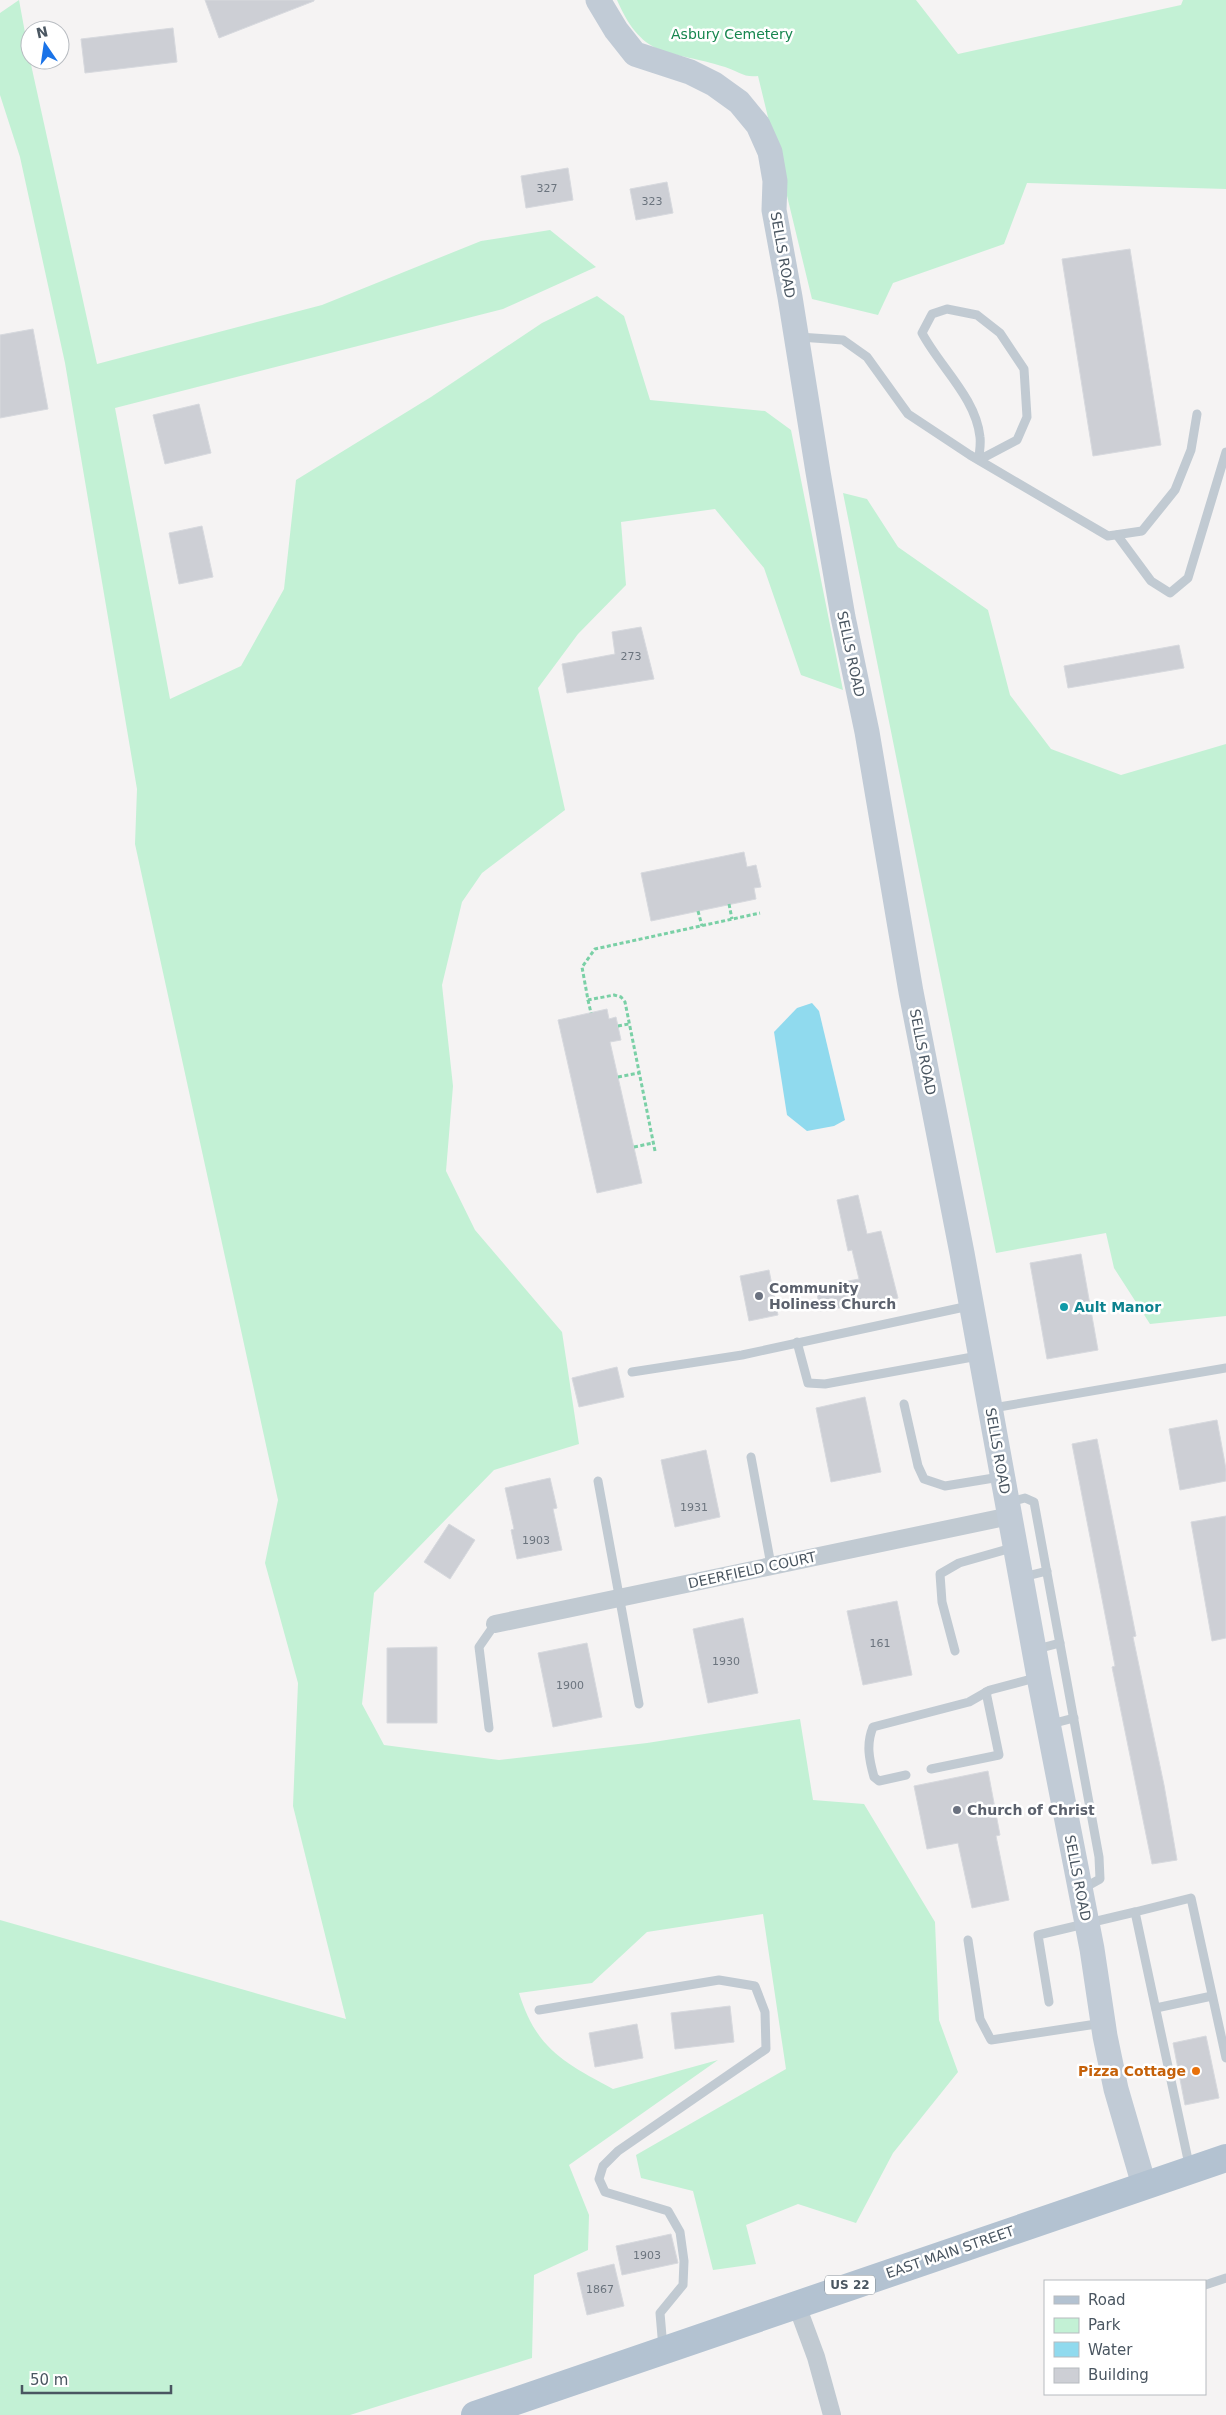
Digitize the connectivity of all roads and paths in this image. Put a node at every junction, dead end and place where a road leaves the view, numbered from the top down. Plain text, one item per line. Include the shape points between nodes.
1 (598, 0) edge
2 (797, 336) junction
3 (1196, 414) dead end
4 (1226, 452) edge
5 (979, 460) junction
6 (1117, 535) junction
7 (729, 904) dead end
8 (698, 910) dead end
9 (760, 913) dead end
10 (732, 919) junction
11 (702, 926) junction
12 (588, 1000) junction
13 (591, 1013) dead end
14 (629, 1024) junction
15 (618, 1026) dead end
16 (639, 1073) junction
17 (618, 1077) dead end
18 (653, 1143) junction
19 (634, 1147) dead end
20 (655, 1151) dead end
21 (972, 1306) junction
22 (797, 1342) junction
23 (980, 1356) junction
24 (1226, 1368) edge
25 (632, 1372) dead end
26 (904, 1404) dead end
27 (990, 1409) junction
28 (751, 1457) dead end
29 (1003, 1476) junction
30 (598, 1481) dead end
31 (1008, 1509) junction
32 (1015, 1547) junction
33 (772, 1565) junction
34 (1047, 1571) junction
35 (1021, 1578) junction
36 (621, 1598) junction
37 (495, 1624) joint
38 (1060, 1643) junction
39 (1034, 1649) junction
40 (954, 1651) dead end
41 (1039, 1677) junction
42 (986, 1692) junction
43 (639, 1704) dead end
44 (1074, 1718) junction
45 (1048, 1724) junction
46 (489, 1728) dead end
47 (931, 1769) dead end
48 (906, 1775) dead end
49 (1075, 1795) junction
50 (1135, 1912) junction
51 (1087, 1923) junction
52 (968, 1940) dead end
53 (1212, 1996) junction
54 (1049, 2002) dead end
55 (1156, 2008) junction
56 (539, 2010) dead end
57 (1103, 2022) junction
58 (1226, 2058) edge
59 (1226, 2158) edge
60 (1190, 2170) junction
61 (1144, 2186) junction
62 (1226, 2278) edge
63 (1206, 2285) edge
64 (796, 2303) junction
65 (664, 2350) junction
66 (475, 2415) edge
67 (832, 2415) edge

1 - 2 street, SELLS ROAD via 634,54 690,72 714,84 739,102 758,125 774,171 774,210
2 - 5 lane via 843,340 867,357 908,414
2 - 21 street, SELLS ROAD via 842,617 867,732 912,992
3 - 6 lane via 1191,450 1175,490 1142,531
4 - 6 lane via 1188,578 1170,593 1151,581
5 - 5 lane via 980,436 970,404 922,333 932,314 947,309 977,315 1000,333 1024,369 1026,417 1017,440
5 - 6 lane via 1108,536
7 - 10 path
8 - 11 path
9 - 10 path
10 - 11 path
11 - 12 path via 595,949 582,967
12 - 13 path
12 - 14 path via 614,995 621,997
14 - 15 path
14 - 16 path
16 - 17 path
16 - 18 path
18 - 19 path
18 - 20 path
21 - 22 lane
21 - 23 street, SELLS ROAD
22 - 23 lane via 808,1383 825,1384
22 - 25 lane via 742,1355
23 - 27 street, SELLS ROAD
24 - 27 lane
26 - 29 lane via 924,1479 945,1486
27 - 29 street, SELLS ROAD
28 - 33 lane
29 - 31 street, SELLS ROAD
30 - 36 lane
31 - 32 street, SELLS ROAD
31 - 33 street, DEERFIELD COURT
31 - 34 lane via 1024,1498 1034,1502
32 - 35 street, SELLS ROAD
32 - 40 lane via 959,1563 940,1574 942,1602
33 - 36 street, DEERFIELD COURT
34 - 35 lane
34 - 38 lane
35 - 39 street, SELLS ROAD
36 - 37 street, DEERFIELD COURT
36 - 43 lane
37 - 46 lane via 479,1647
38 - 39 lane
38 - 44 lane
39 - 41 street, SELLS ROAD
41 - 42 lane
41 - 45 street, SELLS ROAD
42 - 47 lane via 999,1755
42 - 48 lane via 969,1702 873,1727 868,1738 868,1751 874,1776 879,1781
44 - 45 lane
44 - 49 lane
45 - 49 street, SELLS ROAD
49 - 51 street, SELLS ROAD via 1080,1889
50 - 51 lane
50 - 53 lane via 1191,1898
50 - 55 lane
51 - 54 lane via 1038,1935
51 - 57 street, SELLS ROAD
52 - 57 lane via 980,2019 991,2040
53 - 55 lane
53 - 58 lane
55 - 60 lane
56 - 65 lane via 719,1980 755,1986 762,2003 766,2050 618,2151 603,2166 599,2179 605,2192 668,2211 680,2232 683,2285 660,2313
57 - 61 street, SELLS ROAD via 1116,2090
59 - 60 main road, EAST MAIN STREET / US 22
60 - 61 main road, EAST MAIN STREET / US 22
61 - 64 main road, EAST MAIN STREET / US 22
62 - 63 lane
64 - 65 main road, EAST MAIN STREET / US 22
64 - 67 street via 816,2357
65 - 66 main road, EAST MAIN STREET / US 22

